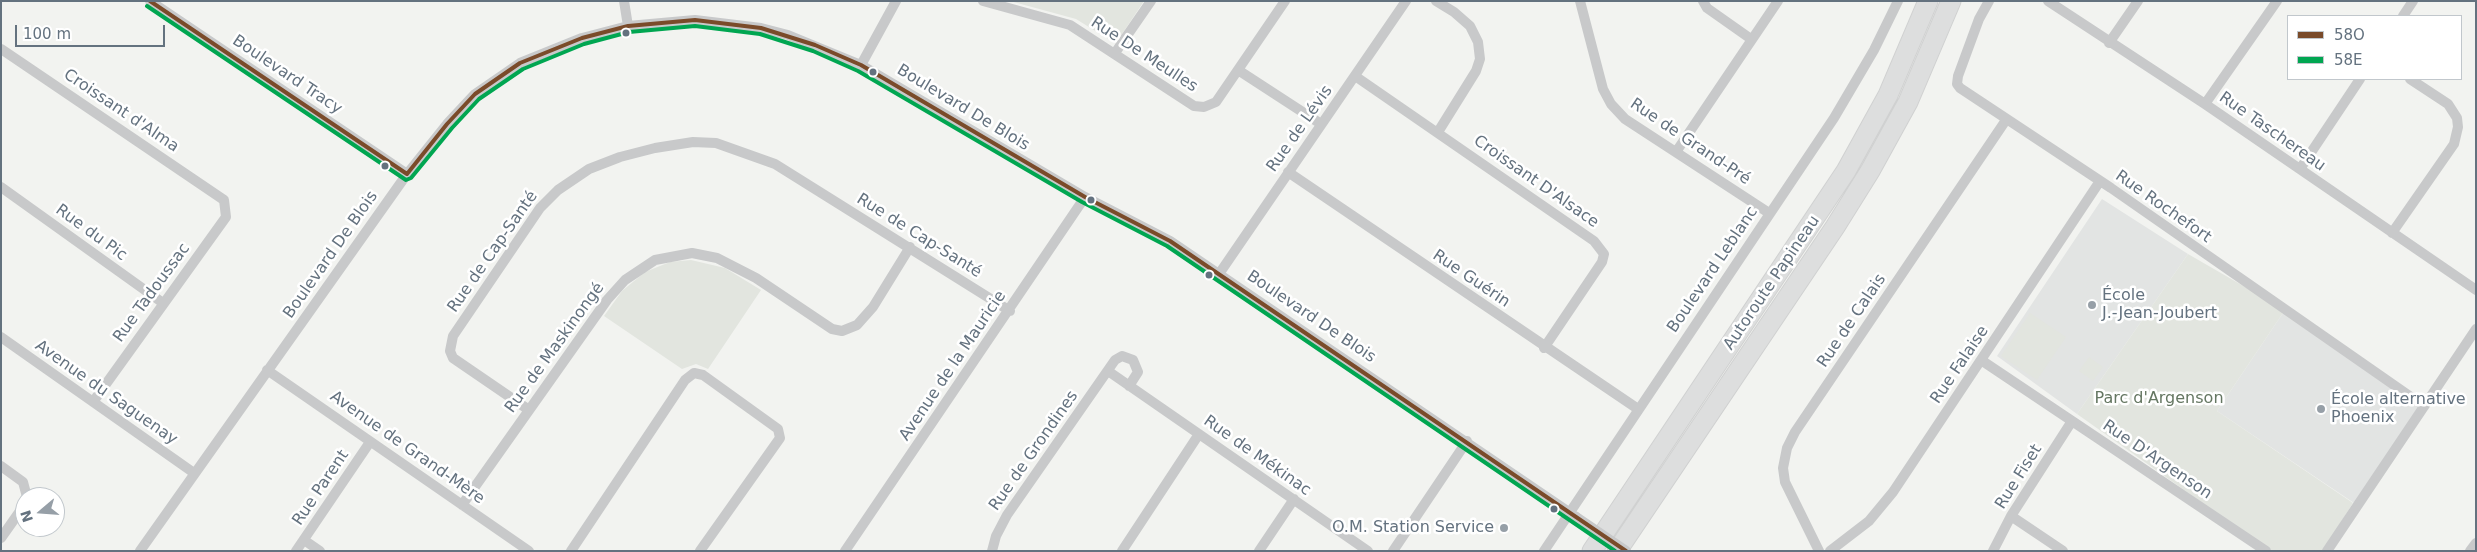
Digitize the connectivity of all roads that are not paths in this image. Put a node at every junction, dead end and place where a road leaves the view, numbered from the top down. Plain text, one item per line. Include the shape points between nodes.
1 (150, 1) edge
2 (624, 1) edge
3 (896, 1) edge
4 (983, 1) edge
5 (1151, 1) edge
6 (1285, 1) edge
7 (1406, 1) edge
8 (1436, 1) edge
9 (1580, 1) edge
10 (1703, 1) edge
11 (1778, 1) edge
12 (1898, 1) edge
13 (1928, 1) edge
14 (1950, 1) edge
15 (1989, 1) edge
16 (2048, 1) edge
17 (2138, 1) edge
18 (2277, 1) edge
19 (2413, 1) edge
20 (2404, 15) edge
21 (628, 26) junction
22 (1751, 40) junction
23 (2109, 43) junction
24 (1, 49) edge
25 (1115, 53) junction
26 (861, 65) junction
27 (1238, 70) junction
28 (1355, 76) junction
29 (2359, 80) edge
30 (2412, 80) edge
31 (2205, 104) junction
32 (2006, 120) junction
33 (1321, 124) junction
34 (1438, 132) junction
35 (1676, 152) junction
36 (2300, 169) junction
37 (1288, 172) junction
38 (407, 174) junction
39 (2100, 181) junction
40 (1, 187) edge
41 (1085, 197) junction
42 (224, 200) joint
43 (1769, 214) junction
44 (2392, 233) junction
45 (910, 247) junction
46 (1219, 274) junction
47 (2476, 290) edge
48 (163, 303) junction
49 (1010, 311) junction
50 (2476, 329) edge
51 (1, 337) edge
52 (1544, 348) junction
53 (1981, 360) junction
54 (267, 370) junction
55 (1108, 371) junction
56 (1129, 386) junction
57 (93, 402) junction
58 (2424, 406) junction
59 (1638, 409) junction
60 (529, 410) junction
61 (2072, 421) junction
62 (1199, 434) junction
63 (1467, 441) junction
64 (370, 442) junction
65 (1, 466) edge
66 (194, 473) junction
67 (25, 487) edge
68 (1294, 500) junction
69 (462, 505) junction
70 (1572, 514) junction
71 (2011, 516) junction
72 (15, 518) edge
73 (1, 538) edge
74 (304, 540) junction
75 (2476, 543) edge
76 (140, 551) edge
77 (296, 551) edge
78 (320, 551) edge
79 (529, 551) edge
80 (571, 551) edge
81 (700, 551) edge
82 (845, 551) edge
83 (992, 551) edge
84 (1122, 551) edge
85 (1259, 551) edge
86 (1368, 551) edge
87 (1393, 551) edge
88 (1544, 551) edge
89 (1592, 551) edge
90 (1617, 551) edge
91 (1626, 551) edge
92 (1819, 551) edge
93 (1830, 551) edge
94 (1993, 551) edge
95 (2063, 551) edge
96 (2266, 551) edge
97 (2327, 551) edge
98 (2470, 551) edge

1 - 38 street, Boulevard Tracy
2 - 21 street
3 - 26 street
4 - 25 street, Rue De Meulles via 1070,25
5 - 25 street
6 - 27 street
7 - 28 street, Rue de Lévis
8 - 34 street via 1470,26 1478,42 1480,59 1476,71
9 - 35 street, Rue de Grand-Pré via 1603,90 1611,104 1625,119
10 - 22 street via 1707,8
11 - 22 street
12 - 43 street, Boulevard Leblanc via 1850,92
13 - 89 highway, Autoroute Papineau via 1888,95 1842,178
14 - 90 highway, Autoroute Papineau via 1908,102 1870,171
15 - 32 street, Rue Rochefort via 1979,19 1957,84
16 - 23 street, Rue Taschereau
17 - 23 street
18 - 31 street
19 - 20 street
21 - 26 street, Boulevard De Blois via 695,20 761,28 815,45
21 - 38 street, Boulevard De Blois via 582,38 520,63 500,76 475,94
22 - 35 street
23 - 31 street, Rue Taschereau
24 - 42 street, Croissant d'Alma
25 - 27 street, Rue De Meulles via 1194,106 1204,107 1216,102
26 - 41 street, Boulevard De Blois
27 - 33 street
28 - 33 street, Rue de Lévis
28 - 34 street, Croissant D'Alsace
29 - 36 street
30 - 44 street via 2448,104 2457,118 2458,127 2454,144
31 - 36 street, Rue Taschereau
32 - 39 street, Rue Rochefort
32 - 92 street, Rue de Calais via 1787,448 1784,482
33 - 37 street, Rue de Lévis
34 - 52 street, Croissant D'Alsace via 1594,241 1604,254 1602,262
35 - 43 street, Rue de Grand-Pré
36 - 44 street, Rue Taschereau
37 - 46 street, Rue de Lévis
37 - 52 street, Rue Guérin
38 - 54 street, Boulevard De Blois
39 - 53 street, Rue Falaise
39 - 58 street, Rue Rochefort
40 - 48 street, Rue du Pic
41 - 46 street, Boulevard De Blois via 1170,241
41 - 49 street, Avenue de la Mauricie
42 - 48 street, Rue Tadoussac via 226,218
43 - 59 street, Boulevard Leblanc
44 - 47 street, Rue Taschereau
45 - 49 street, Rue de Cap-Santé
45 - 60 street, Rue de Maskinongé via 858,325 842,331 832,329 756,278 717,258 692,253 655,260 625,280 607,300
45 - 60 street, Rue de Cap-Santé via 775,164 716,143 693,142 655,148 589,169 558,190 540,208 453,336 450,351 453,358
46 - 63 street, Boulevard De Blois
48 - 57 street, Rue Tadoussac
49 - 82 street, Avenue de la Mauricie
50 - 58 street
51 - 57 street, Avenue du Saguenay
52 - 59 street, Rue Guérin
53 - 61 street, Rue D'Argenson
53 - 93 street, Rue Falaise via 1886,502 1861,528
54 - 64 street, Avenue de Grand-Mère
54 - 66 street, Boulevard De Blois
55 - 56 street, Rue de Mékinac
55 - 56 street via 1122,356 1133,360 1138,372
55 - 83 street, Rue de Grondines via 1007,515
56 - 62 street, Rue de Mékinac
57 - 66 street, Avenue du Saguenay
58 - 97 street
59 - 70 street, Boulevard Leblanc
60 - 69 street, Rue de Maskinongé
61 - 71 street, Rue Fiset
61 - 96 street, Rue D'Argenson
62 - 68 street, Rue de Mékinac
62 - 84 street
63 - 70 street, Boulevard De Blois
63 - 87 street
64 - 69 street, Avenue de Grand-Mère
64 - 74 street, Rue Parent
65 - 67 street via 24,482
66 - 76 street, Boulevard De Blois
68 - 85 street
68 - 86 street, Rue de Mékinac
69 - 79 street, Avenue de Grand-Mère
70 - 88 street, Boulevard Leblanc
70 - 91 street, Boulevard De Blois, bridge
71 - 94 street, Rue Fiset
71 - 95 street
72 - 73 street
74 - 77 street, Rue Parent
74 - 78 street
75 - 98 street
80 - 81 street via 685,380 694,373 702,375 778,429 780,438

